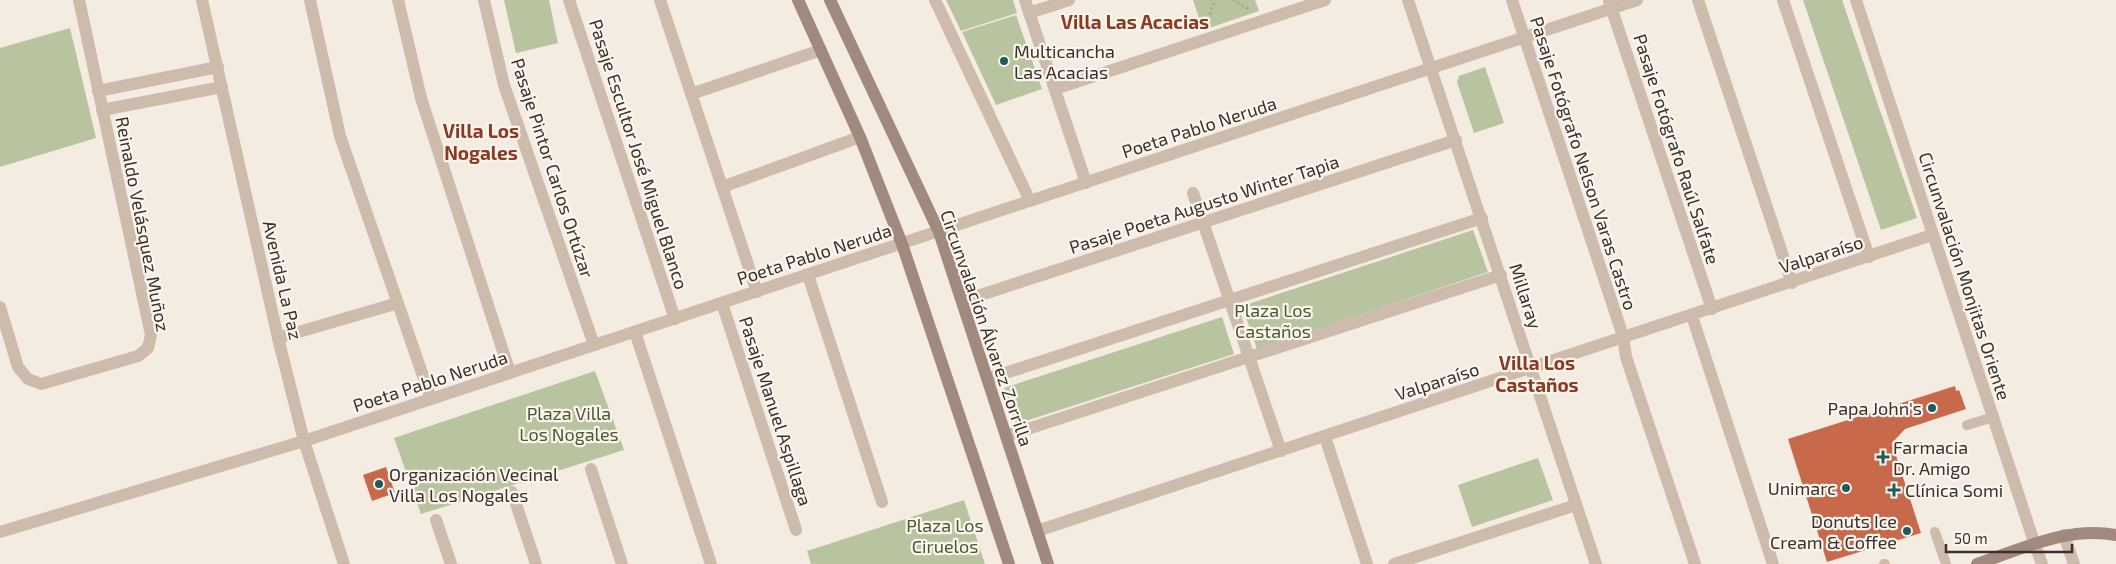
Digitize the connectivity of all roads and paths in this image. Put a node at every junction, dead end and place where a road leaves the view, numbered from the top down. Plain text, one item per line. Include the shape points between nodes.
1 (79, 0) edge
2 (202, 0) edge
3 (310, 0) edge
4 (398, 0) edge
5 (484, 0) edge
6 (570, 0) edge
7 (660, 0) edge
8 (798, 0) edge
9 (830, 0) edge
10 (935, 0) edge
11 (1025, 0) edge
12 (1068, 0) edge
13 (1215, 0) edge
14 (1325, 0) edge
15 (1408, 0) edge
16 (1512, 0) edge
17 (1637, 0) edge
18 (1698, 0) edge
19 (1784, 0) edge
20 (1856, 0) edge
21 (1610, 4) edge
22 (1029, 13) junction
23 (1524, 37) junction
24 (1200, 41) junction
25 (821, 50) junction
26 (218, 68) junction
27 (1432, 68) junction
28 (222, 87) junction
29 (1055, 89) junction
30 (98, 90) junction
31 (691, 94) junction
32 (102, 110) junction
33 (860, 138) junction
34 (1456, 140) junction
35 (1086, 183) junction
36 (722, 187) junction
37 (1193, 193) dead end
38 (1030, 201) junction
39 (1482, 218) junction
40 (1203, 222) junction
41 (939, 232) junction
42 (1932, 235) junction
43 (902, 244) junction
44 (1869, 257) junction
45 (808, 275) junction
46 (1501, 275) junction
47 (1792, 283) junction
48 (756, 292) junction
49 (1230, 300) junction
50 (962, 301) junction
51 (398, 303) junction
52 (722, 303) junction
53 (0, 307) edge
54 (1712, 309) junction
55 (1692, 316) junction
56 (675, 319) junction
57 (635, 332) junction
58 (1622, 336) junction
59 (278, 338) junction
60 (594, 345) junction
61 (1249, 357) junction
62 (1532, 369) junction
63 (510, 373) junction
64 (988, 379) junction
65 (431, 400) junction
66 (1994, 416) junction
67 (1967, 425) dead end
68 (1006, 436) junction
69 (1325, 437) junction
70 (304, 442) junction
71 (1281, 451) junction
72 (591, 469) dead end
73 (512, 492) dead end
74 (882, 502) dead end
75 (1576, 504) junction
76 (436, 520) dead end
77 (796, 530) dead end
78 (1038, 531) junction
79 (0, 532) edge
80 (1935, 532) dead end
81 (2064, 534) junction
82 (2116, 534) edge
83 (2035, 545) junction
84 (344, 564) edge
85 (451, 564) edge
86 (536, 564) edge
87 (622, 564) edge
88 (711, 564) edge
89 (1009, 564) edge
90 (1048, 564) edge
91 (1367, 564) edge
92 (1394, 564) edge
93 (1596, 564) edge
94 (1694, 564) edge
95 (1773, 564) edge
96 (1946, 564) edge
97 (1977, 564) edge
98 (2042, 564) edge
99 (2074, 564) edge

1 - 30 street, Reinaldo Velásquez Muñoz
2 - 26 street, Avenida La Paz
3 - 51 street via 340,136
4 - 63 street via 421,98
5 - 60 street, Pasaje Pintor Carlos Ortúzar via 504,85
6 - 56 street, Pasaje Escultor José Miguel Blanco
7 - 31 street
8 - 25 main road
9 - 41 main road, Circunvalación Álvarez Zorrilla
10 - 38 street
11 - 22 street
12 - 22 street
13 - 24 path
14 - 24 street
15 - 27 street, Millaray
16 - 23 street, Pasaje Fotógrafo Nelson Varas Castro
17 - 21 street, Poeta Pablo Neruda
18 - 47 street
19 - 44 street
20 - 42 street, Circunvalación Monjitas Oriente
21 - 23 street, Poeta Pablo Neruda
21 - 54 street, Pasaje Fotógrafo Raúl Salfate
22 - 29 street
23 - 27 street, Poeta Pablo Neruda
23 - 58 street, Pasaje Fotógrafo Nelson Varas Castro
24 - 29 street
25 - 31 street
25 - 33 main road
26 - 28 street, Avenida La Paz
26 - 30 street
27 - 34 street, Millaray
27 - 35 street, Poeta Pablo Neruda
28 - 32 street, Reinaldo Velásquez Muñoz
28 - 59 street, Avenida La Paz
29 - 35 street
30 - 32 street, Reinaldo Velásquez Muñoz
31 - 36 street
32 - 53 street, Reinaldo Velásquez Muñoz via 151,335 148,348 138,356 41,384 28,379 18,367
33 - 36 street
33 - 43 main road
34 - 39 street, Millaray
34 - 40 street, Pasaje Poeta Augusto Winter Tapia
35 - 38 street, Poeta Pablo Neruda
36 - 48 street
37 - 40 street
38 - 41 street, Poeta Pablo Neruda
39 - 46 street, Millaray
39 - 49 street
40 - 49 street
40 - 50 street, Pasaje Poeta Augusto Winter Tapia
41 - 43 street, Poeta Pablo Neruda
41 - 50 main road, Circunvalación Álvarez Zorrilla
42 - 44 street, Valparaíso
42 - 66 street, Circunvalación Monjitas Oriente
43 - 45 street, Poeta Pablo Neruda
43 - 89 main road
44 - 47 street, Valparaíso
45 - 48 street, Poeta Pablo Neruda
45 - 74 street
46 - 61 street
46 - 62 street, Millaray
47 - 54 street, Valparaíso
48 - 52 street, Poeta Pablo Neruda
49 - 61 street
49 - 64 street
50 - 64 main road, Circunvalación Álvarez Zorrilla
51 - 59 street
51 - 65 street
52 - 56 street, Poeta Pablo Neruda
52 - 77 street, Pasaje Manuel Aspillaga
54 - 55 street, Valparaíso
55 - 58 street, Valparaíso
55 - 95 street
56 - 57 street, Poeta Pablo Neruda
57 - 60 street, Poeta Pablo Neruda
57 - 88 street
58 - 62 street, Valparaíso
58 - 94 street, Pasaje Fotógrafo Nelson Varas Castro via 1626,357
59 - 70 street, Avenida La Paz
60 - 63 street, Poeta Pablo Neruda
61 - 68 street
61 - 71 street
62 - 69 street, Valparaíso
62 - 75 street, Millaray
63 - 65 street, Poeta Pablo Neruda
64 - 68 main road, Circunvalación Álvarez Zorrilla
65 - 70 street, Poeta Pablo Neruda
66 - 67 lane
66 - 83 street, Circunvalación Monjitas Oriente
68 - 78 main road, Circunvalación Álvarez Zorrilla
69 - 71 street, Valparaíso
69 - 91 street
70 - 79 street, Poeta Pablo Neruda
70 - 84 street, Avenida La Paz
71 - 78 street, Valparaíso
72 - 87 street
73 - 86 street
75 - 92 street
75 - 93 street, Millaray
76 - 85 street
78 - 90 main road, Circunvalación Álvarez Zorrilla
80 - 96 lane
81 - 82 main road
81 - 83 main road
81 - 99 street
83 - 97 main road
83 - 98 street, Circunvalación Monjitas Oriente

